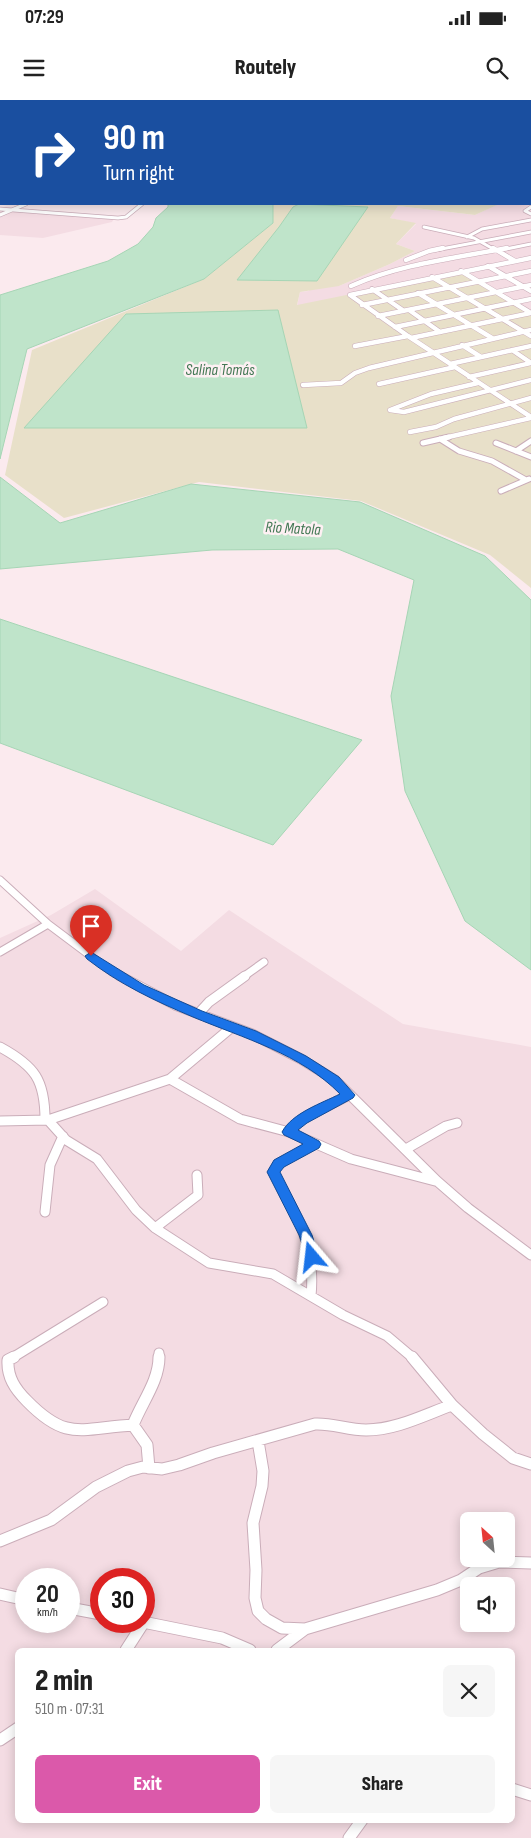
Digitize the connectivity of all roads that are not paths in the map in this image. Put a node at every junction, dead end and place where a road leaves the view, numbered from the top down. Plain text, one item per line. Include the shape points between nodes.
1 (24, 205) edge
2 (141, 205) edge
3 (531, 207) edge
4 (0, 209) edge
5 (13, 210) junction
6 (531, 214) edge
7 (0, 216) edge
8 (531, 220) edge
9 (424, 227) dead end
10 (490, 228) junction
11 (531, 232) edge
12 (504, 236) junction
13 (467, 237) junction
14 (481, 241) junction
15 (531, 244) edge
16 (456, 246) junction
17 (521, 246) junction
18 (497, 250) junction
19 (472, 255) junction
20 (478, 258) dead end
21 (531, 258) edge
22 (514, 261) junction
23 (484, 262) dead end
24 (417, 265) junction
25 (519, 265) dead end
26 (489, 266) junction
27 (524, 268) dead end
28 (424, 269) dead end
29 (391, 270) junction
30 (461, 271) junction
31 (531, 271) edge
32 (397, 274) dead end
33 (433, 275) junction
34 (505, 276) junction
35 (403, 278) dead end
36 (409, 281) junction
37 (478, 282) junction
38 (531, 285) edge
39 (351, 286) dead end
40 (523, 286) junction
41 (449, 288) junction
42 (372, 289) junction
43 (531, 291) edge
44 (496, 292) junction
45 (418, 294) junction
46 (467, 298) junction
47 (531, 299) edge
48 (388, 300) junction
49 (514, 302) junction
50 (436, 304) junction
51 (362, 305) junction
52 (484, 308) junction
53 (406, 310) junction
54 (531, 313) edge
55 (454, 315) junction
56 (378, 316) junction
57 (502, 320) junction
58 (425, 321) junction
59 (471, 326) junction
60 (395, 327) junction
61 (531, 330) edge
62 (524, 331) junction
63 (440, 332) junction
64 (531, 336) edge
65 (409, 337) junction
66 (492, 338) junction
67 (462, 345) junction
68 (355, 346) dead end
69 (531, 346) edge
70 (512, 350) junction
71 (431, 352) junction
72 (481, 357) junction
73 (450, 364) junction
74 (531, 364) edge
75 (455, 368) junction
76 (470, 377) junction
77 (531, 380) edge
78 (478, 383) junction
79 (379, 384) dead end
80 (303, 385) dead end
81 (488, 390) junction
82 (531, 398) edge
83 (509, 404) junction
84 (531, 418) edge
85 (410, 432) dead end
86 (440, 439) junction
87 (531, 441) edge
88 (423, 443) dead end
89 (496, 443) dead end
90 (516, 452) junction
91 (531, 457) edge
92 (529, 479) edge
93 (501, 491) dead end
94 (0, 880) edge
95 (48, 924) junction
96 (0, 952) edge
97 (264, 962) dead end
98 (198, 1014) junction
99 (232, 1027) junction
100 (0, 1047) edge
101 (170, 1079) junction
102 (349, 1095) junction
103 (46, 1120) junction
104 (0, 1121) edge
105 (457, 1123) dead end
106 (288, 1132) junction
107 (63, 1136) junction
108 (315, 1144) junction
109 (406, 1149) junction
110 (197, 1175) dead end
111 (437, 1181) junction
112 (45, 1212) dead end
113 (155, 1228) junction
114 (531, 1255) edge
115 (311, 1296) junction
116 (103, 1302) dead end
117 (159, 1353) dead end
118 (452, 1405) junction
119 (133, 1425) junction
120 (258, 1441) junction
121 (531, 1464) edge
122 (149, 1468) junction
123 (0, 1541) edge
124 (531, 1563) edge
125 (0, 1594) edge
126 (15, 1597) edge
127 (155, 1625) edge
128 (305, 1629) junction
129 (135, 1633) edge
130 (127, 1648) edge
131 (245, 1648) edge
132 (280, 1648) edge
133 (15, 1730) edge
134 (0, 1740) edge
135 (515, 1790) edge
136 (531, 1795) edge
137 (360, 1823) edge
138 (349, 1838) edge

1 - 5 street
2 - 5 street via 124,218
3 - 6 street via 525,211
4 - 5 street
5 - 7 street
8 - 10 street
9 - 13 street
10 - 12 street
10 - 13 street
11 - 12 street
12 - 14 street
12 - 17 street
13 - 14 street
14 - 16 street
14 - 18 street
15 - 17 street
16 - 19 street
16 - 24 street via 406,260
17 - 18 street
18 - 19 street
18 - 22 street
19 - 20 street
19 - 24 street
21 - 22 street
22 - 25 street
22 - 26 street
23 - 26 street
24 - 28 street
24 - 29 street
26 - 30 street
26 - 34 street
27 - 31 street
29 - 32 street
29 - 39 street
30 - 33 street
30 - 37 street
31 - 34 street
33 - 36 street
33 - 41 street
34 - 37 street
34 - 40 street
35 - 36 street
36 - 42 street
37 - 41 street
37 - 44 street
38 - 40 street
40 - 43 street
40 - 44 street
41 - 45 street
41 - 46 street
42 - 48 street
42 - 51 street via 350,294
44 - 46 street
44 - 49 street
45 - 48 street
45 - 50 street
46 - 50 street
46 - 52 street
47 - 49 street
48 - 51 street
48 - 53 street
49 - 52 street
49 - 54 street
50 - 53 street
50 - 55 street
51 - 56 street
52 - 55 street
52 - 57 street
53 - 56 street
53 - 58 street
54 - 57 street
55 - 58 street
55 - 59 street
56 - 60 street
57 - 59 street
57 - 62 street
58 - 60 street
58 - 63 street
59 - 63 street
59 - 66 street
60 - 65 street
61 - 62 street
62 - 64 street
62 - 66 street
63 - 65 street
65 - 68 street
65 - 71 street
66 - 67 street
67 - 71 street
67 - 72 street
69 - 70 street
70 - 72 street
70 - 74 street
71 - 73 street
71 - 80 street via 361,370 344,382
72 - 73 street
73 - 75 street
74 - 76 street
75 - 76 street
75 - 79 street
76 - 78 street
77 - 81 street
78 - 81 street
78 - 81 street via 431,394 390,410 404,412
81 - 83 street
82 - 83 street
83 - 84 street
83 - 85 street
84 - 86 street
86 - 88 street
86 - 92 street via 458,451 492,461
87 - 90 street
89 - 90 street
90 - 91 street
92 - 93 street
94 - 95 street
95 - 96 street
95 - 98 street via 112,972
97 - 98 street
98 - 99 street
99 - 101 street
99 - 102 street via 301,1060 335,1080
100 - 103 street via 26,1062 36,1072 42,1084
101 - 103 street
101 - 106 street via 240,1119
102 - 106 street via 302,1119
102 - 109 street
103 - 104 street
103 - 107 street
105 - 109 street via 440,1128
106 - 108 street
107 - 112 street via 50,1165
107 - 113 street via 97,1158 136,1210
108 - 111 street via 351,1159
108 - 115 street via 279,1163 273,1172 306,1235 313,1265
109 - 111 street
110 - 113 street via 198,1195
111 - 114 street
113 - 115 street via 209,1263 272,1274
115 - 118 street via 374,1328 402,1347
116 - 119 street via 8,1360 7,1369 17,1390 42,1416 61,1429 76,1431
117 - 119 street via 156,1378
118 - 120 street via 372,1430 315,1424
118 - 121 street via 513,1458
119 - 122 street via 148,1444
120 - 122 street via 179,1465
120 - 128 street via 263,1471 253,1523 258,1611 282,1628
122 - 123 street via 128,1471 96,1487 50,1520
124 - 128 street via 499,1562 479,1568 437,1590
125 - 126 street
127 - 131 street via 222,1638
128 - 132 street
129 - 130 street
133 - 134 street
135 - 136 street
137 - 138 street

